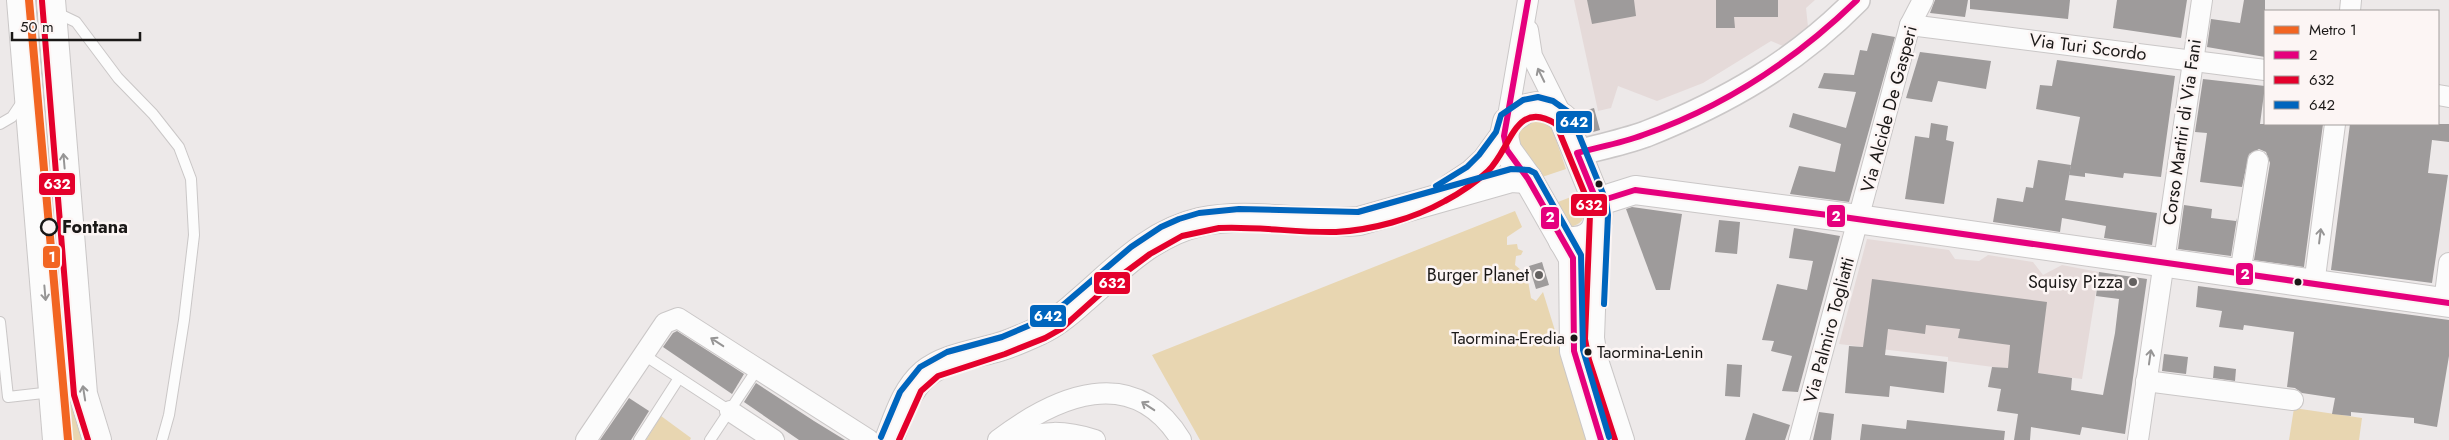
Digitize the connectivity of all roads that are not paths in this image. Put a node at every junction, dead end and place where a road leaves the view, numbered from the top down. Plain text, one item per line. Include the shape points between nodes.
1 (20, 0) edge
2 (1856, 0) edge
3 (1923, 0) edge
4 (2202, 0) edge
5 (53, 4) edge
6 (1527, 9) edge
7 (1910, 25) junction
8 (2191, 60) junction
9 (2264, 70) edge
10 (29, 92) junction
11 (1563, 118) junction
12 (0, 124) edge
13 (2335, 125) edge
14 (1505, 129) junction
15 (1577, 154) junction
16 (2258, 161) dead end
17 (1528, 179) junction
18 (1428, 200) junction
19 (1605, 207) junction
20 (1859, 220) junction
21 (1563, 241) junction
22 (2449, 263) edge
23 (2163, 264) junction
24 (2240, 274) junction
25 (2314, 284) junction
26 (2446, 302) edge
27 (0, 322) edge
28 (644, 355) junction
29 (758, 368) junction
30 (679, 378) junction
31 (2146, 381) junction
32 (53, 392) junction
33 (2293, 400) dead end
34 (730, 411) junction
35 (57, 440) edge
36 (97, 440) edge
37 (162, 440) edge
38 (586, 440) edge
39 (639, 440) edge
40 (710, 440) edge
41 (774, 440) edge
42 (869, 440) edge
43 (888, 440) edge
44 (998, 440) edge
45 (1013, 440) edge
46 (1096, 440) edge
47 (1182, 440) edge
48 (1602, 440) edge
49 (1624, 440) edge
50 (1799, 440) edge
51 (2138, 440) edge

1 - 10 main road
2 - 15 street via 1788,61 1742,89 1645,134
3 - 7 street, Via Alcide De Gasperi
4 - 8 street, Corso Martiri di Via Fani
36 -> 5 main road via 83,394
5 - 37 lane via 76,22 118,78 153,114 179,147 191,179 194,235 184,320
11 -> 6 street via 1532,56
6 - 14 street
7 - 8 street, Via Turi Scordo
7 - 20 street, Via Alcide De Gasperi
8 - 9 street, Via Turi Scordo
8 - 23 street, Corso Martiri di Via Fani
10 - 12 lane via 12,117
10 -> 32 main road
11 - 14 main road via 1537,106 1527,108
11 - 15 main road
25 -> 13 street
14 - 17 main road via 1507,150
14 - 18 main road via 1495,150 1472,174
15 - 19 main road
16 - 24 street
17 - 18 main road via 1511,178
17 - 21 main road
18 - 43 main road via 1336,223 1251,218 1200,222 1179,228 1135,253 1067,312 1041,330 932,368 914,386
19 - 20 main road via 1634,190
19 - 21 main road via 1589,236 1576,242
19 - 49 street via 1594,338
20 - 23 main road
20 - 50 street, Via Palmiro Togliatti
21 - 48 main road via 1573,258 1574,351
22 - 26 street
23 - 24 main road
31 -> 23 street, Corso Martiri di Via Fani
24 - 25 main road
25 - 26 main road
27 - 32 lane via 8,397
29 -> 28 street via 685,321 673,319 665,324
28 - 30 lane
28 - 38 street
29 - 34 lane
29 - 42 street
30 - 34 lane
30 - 39 lane
31 - 33 street
31 - 51 street, Corso Martiri di Via Fani
32 - 35 main road
34 - 40 lane
34 - 41 street
47 -> 44 street via 1150,406 1123,394 1108,393 1078,396 1060,402
45 - 46 street via 1048,431

